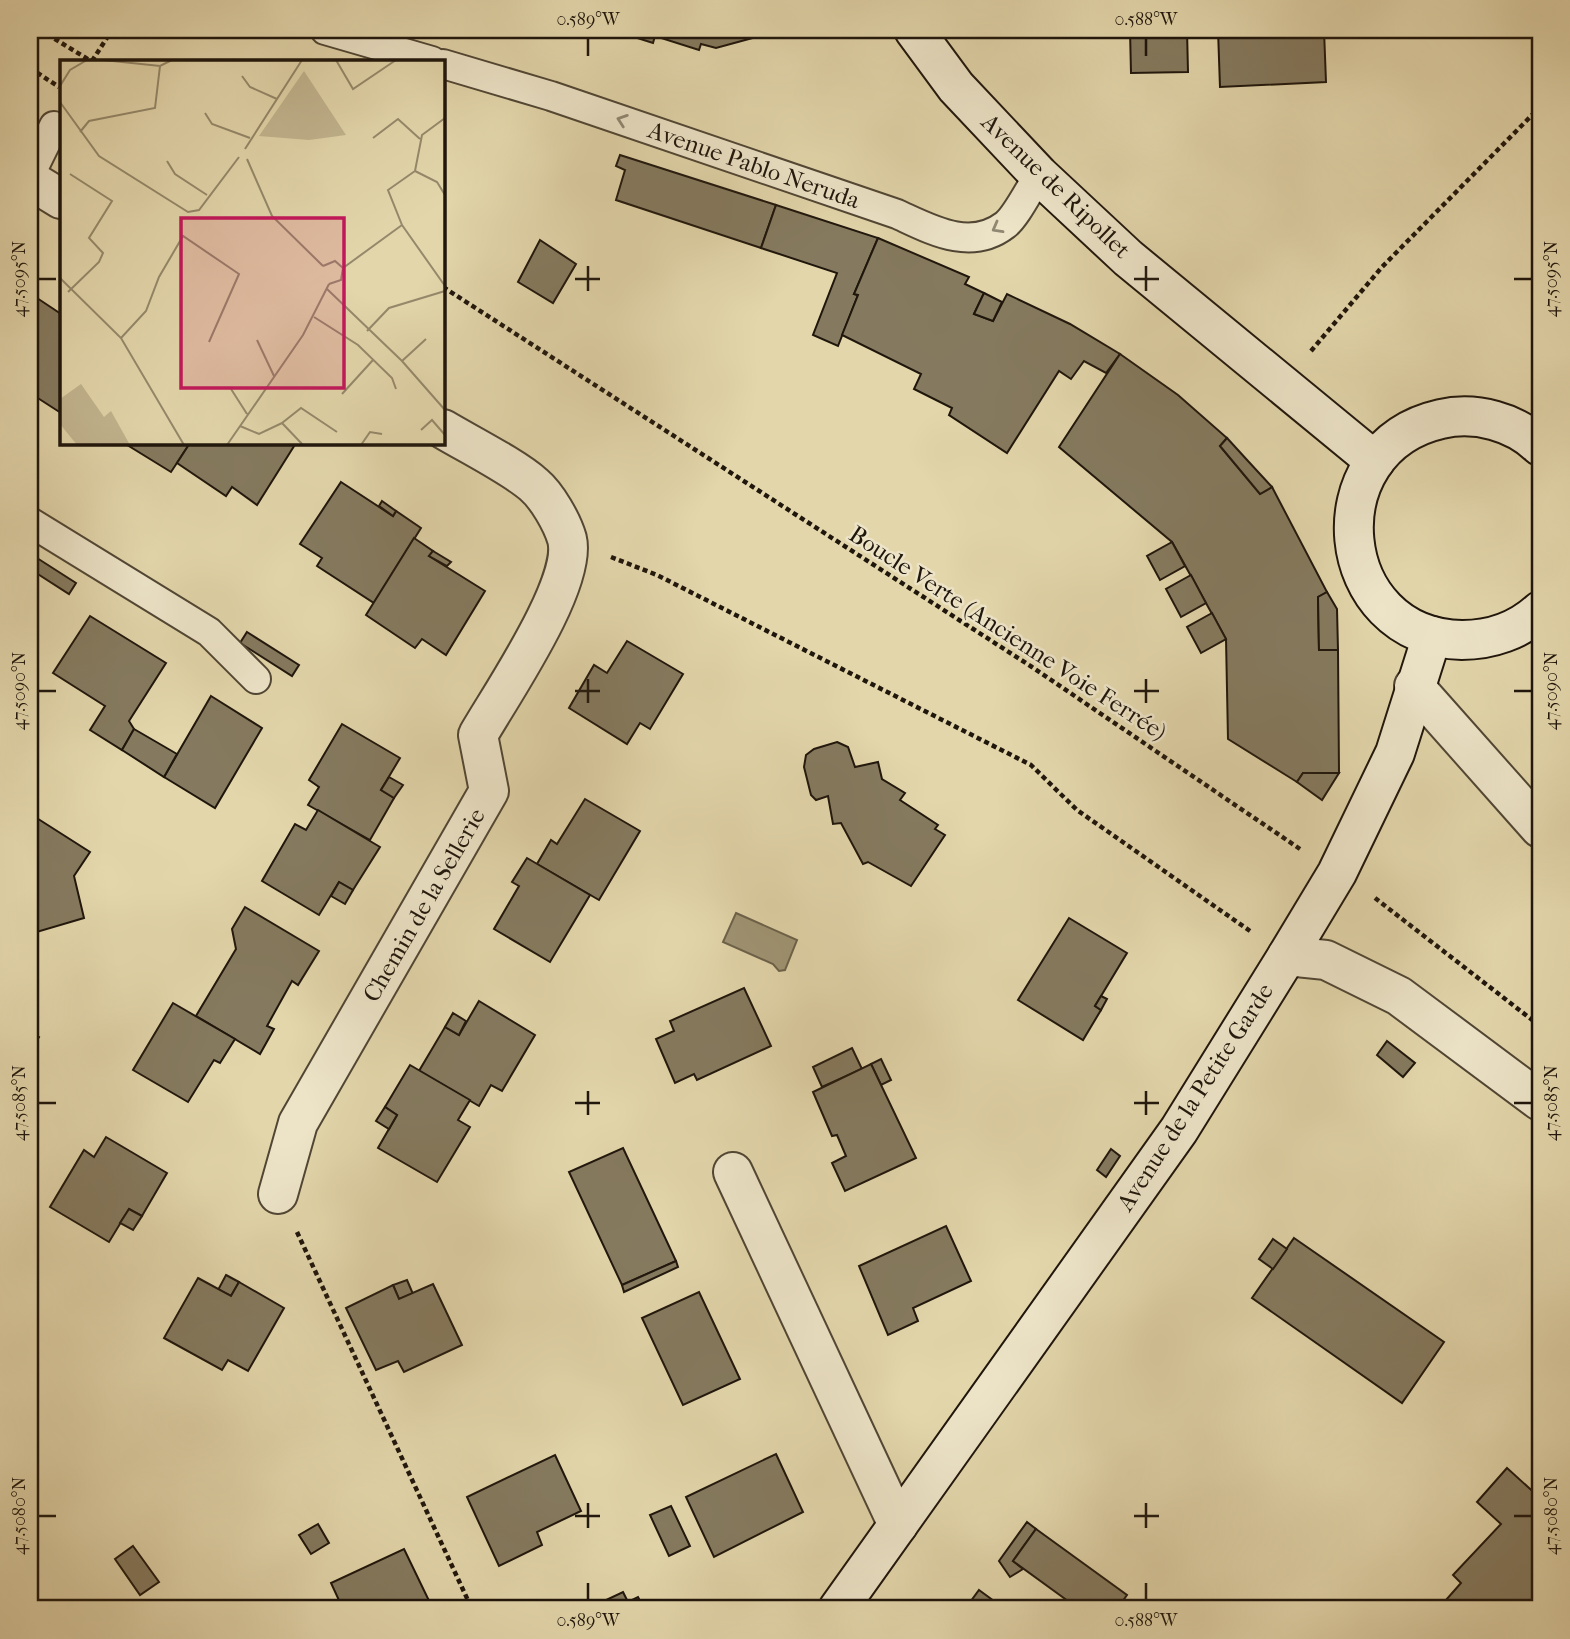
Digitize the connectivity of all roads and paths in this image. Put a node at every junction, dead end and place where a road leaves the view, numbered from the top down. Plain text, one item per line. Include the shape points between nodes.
1 (40, 30) edge
2 (112, 30) edge
3 (325, 30) edge
4 (914, 30) edge
5 (89, 60) edge
6 (92, 60) edge
7 (429, 60) edge
8 (444, 64) edge
9 (30, 68) edge
10 (60, 87) edge
11 (1540, 107) edge
12 (54, 126) dead end
13 (30, 175) edge
14 (1039, 176) junction
15 (30, 180) edge
16 (60, 198) edge
17 (444, 288) edge
18 (1306, 356) dead end
19 (444, 430) edge
20 (1540, 446) edge
21 (1375, 461) junction
22 (30, 522) edge
23 (568, 541) junction
24 (1540, 611) edge
25 (1432, 636) junction
26 (256, 679) dead end
27 (1414, 686) junction
28 (1540, 828) edge
29 (1337, 873) junction
30 (1287, 956) junction
31 (1540, 1026) edge
32 (1540, 1101) edge
33 (733, 1172) dead end
34 (278, 1194) joint
35 (898, 1525) junction
36 (472, 1609) edge
37 (838, 1609) edge

1 - 5 path
2 - 6 path
3 - 7 lane
4 - 14 street, Avenue de Ripollet via 956,87
14 -> 8 lane, Avenue Pablo Neruda via 1006,225 979,237 950,237 897,214
9 - 10 path
11 - 18 path via 1382,267
12 - 13 lane
14 - 21 street, Avenue de Ripollet via 1128,258
15 - 16 street
17 - 29 path, Boucle Verte (Ancienne Voie Ferrée) via 1032,667
19 - 23 street via 534,485 554,511
20 - 21 street via 1499,422 1459,416 1418,426
21 - 25 street via 1361,486 1354,513 1353,542 1360,570 1384,606 1406,624
22 - 26 lane via 209,632
23 - 30 path via 657,575 1031,765 1077,810
23 - 34 street, Chemin de la Sellerie via 564,576 552,606 478,735 489,791 298,1123
24 - 25 street via 1488,638
25 - 27 street, Avenue de la Petite Garde
27 - 28 street
27 - 29 street, Avenue de la Petite Garde via 1395,753
29 - 30 street, Avenue de la Petite Garde
29 - 31 path, Boucle Verte (Ancienne Voie Ferrée) via 1399,914
30 - 32 street via 1326,960 1399,996
30 - 35 street, Avenue de la Petite Garde via 1179,1130
33 - 35 street
34 - 36 path
35 - 37 street, Avenue de la Petite Garde

